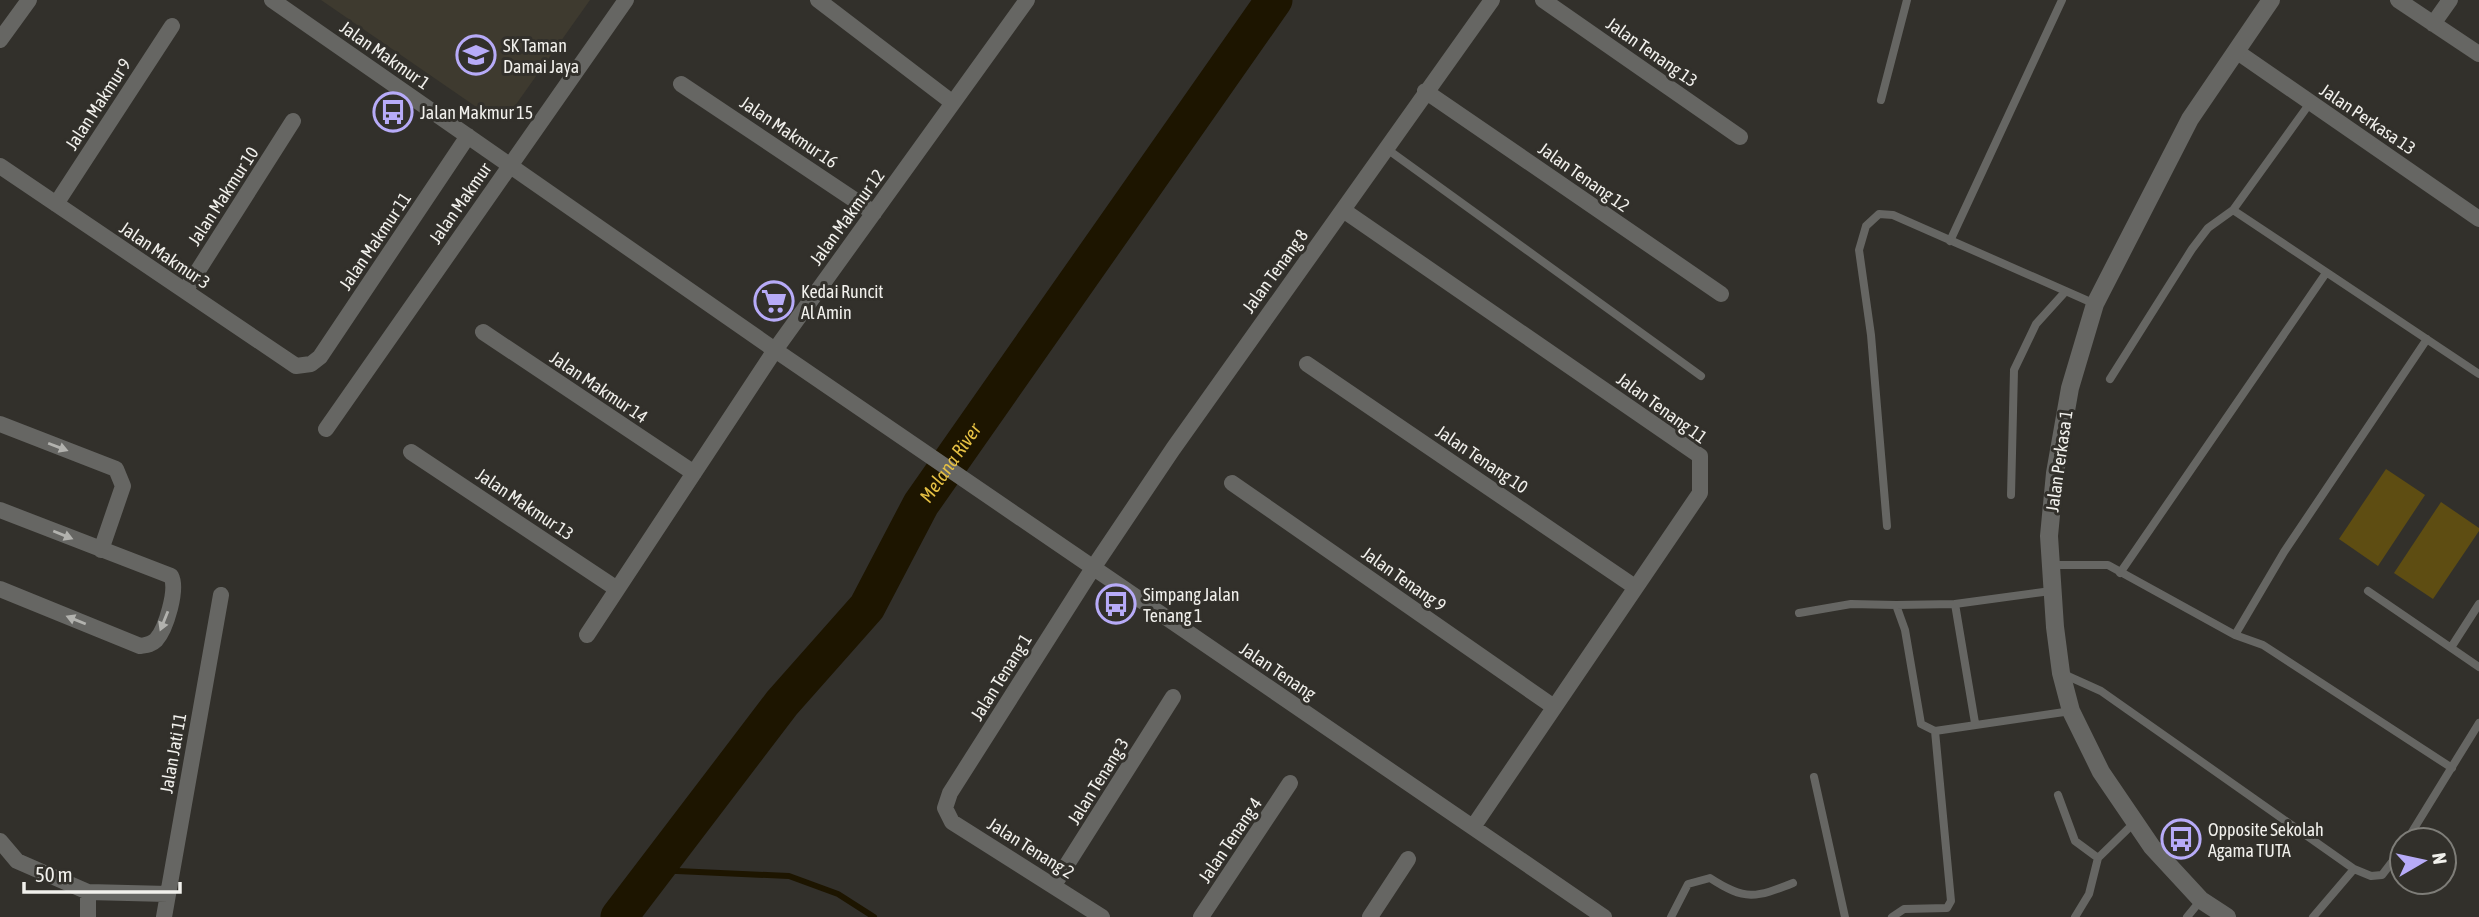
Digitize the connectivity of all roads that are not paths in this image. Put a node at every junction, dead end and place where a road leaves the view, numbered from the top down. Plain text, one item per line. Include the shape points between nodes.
1 (29, 0) edge
2 (272, 0) edge
3 (626, 0) edge
4 (818, 0) edge
5 (1027, 0) edge
6 (1492, 0) edge
7 (1543, 0) edge
8 (1907, 0) edge
9 (2062, 0) edge
10 (2271, 0) edge
11 (2398, 0) edge
12 (2449, 0) edge
13 (2434, 24) junction
14 (172, 26) dead end
15 (0, 40) edge
16 (2236, 51) junction
17 (2479, 54) edge
18 (681, 84) dead end
19 (1426, 92) junction
20 (1881, 100) dead end
21 (953, 103) junction
22 (2310, 103) junction
23 (293, 121) dead end
24 (468, 136) junction
25 (1740, 136) dead end
26 (1387, 149) junction
27 (510, 165) junction
28 (0, 166) edge
29 (55, 204) junction
30 (1343, 210) junction
31 (2233, 210) junction
32 (874, 213) junction
33 (2479, 219) edge
34 (1950, 240) junction
35 (2326, 273) junction
36 (185, 291) junction
37 (2065, 292) junction
38 (1721, 294) dead end
39 (2095, 304) junction
40 (483, 332) dead end
41 (2427, 339) junction
42 (775, 351) junction
43 (311, 364) joint
44 (1307, 364) dead end
45 (2479, 374) edge
46 (1701, 376) dead end
47 (2110, 379) dead end
48 (0, 424) edge
49 (326, 429) dead end
50 (411, 452) dead end
51 (694, 473) junction
52 (1232, 483) dead end
53 (2011, 495) dead end
54 (0, 510) edge
55 (1887, 526) dead end
56 (101, 550) junction
57 (2050, 565) junction
58 (1093, 568) junction
59 (2120, 573) junction
60 (1635, 587) junction
61 (0, 589) edge
62 (617, 589) junction
63 (2051, 591) junction
64 (2368, 592) dead end
65 (221, 595) dead end
66 (1955, 604) junction
67 (2479, 604) edge
68 (1896, 606) junction
69 (1799, 613) dead end
70 (587, 635) dead end
71 (2235, 635) junction
72 (2452, 646) junction
73 (2479, 667) edge
74 (2061, 673) junction
75 (1173, 697) dead end
76 (1554, 707) junction
77 (2071, 711) junction
78 (1975, 723) junction
79 (2479, 723) edge
80 (1935, 731) junction
81 (2452, 768) junction
82 (1814, 777) dead end
83 (1290, 783) dead end
84 (2058, 795) dead end
85 (945, 808) joint
86 (2135, 822) junction
87 (2416, 826) edge
88 (1473, 827) junction
89 (0, 841) edge
90 (2098, 858) junction
91 (1408, 859) dead end
92 (2388, 867) edge
93 (2354, 869) junction
94 (1793, 883) dead end
95 (1054, 885) junction
96 (88, 892) junction
97 (168, 894) junction
98 (2201, 900) junction
99 (88, 917) edge
100 (164, 917) edge
101 (1102, 917) edge
102 (1201, 917) edge
103 (1370, 917) edge
104 (1604, 917) edge
105 (1671, 917) edge
106 (1845, 917) edge
107 (1892, 917) edge
108 (2076, 917) edge
109 (2187, 917) edge
110 (2227, 917) edge
111 (2313, 917) edge

1 - 15 street
2 - 24 street, Jalan Makmur 1
3 - 27 street, Jalan Makmur
4 - 21 street
5 - 21 street, Jalan Makmur 12
6 - 19 street, Jalan Tenang 8
7 - 25 street, Jalan Tenang 13
8 - 20 lane
9 - 34 lane
10 - 16 street, Jalan Perkasa 1
11 - 13 street
12 - 13 street
13 - 17 street
14 - 29 street, Jalan Makmur 9
16 - 22 street, Jalan Perkasa 13
16 - 39 street, Jalan Perkasa 1 via 2190,119
18 - 32 street, Jalan Makmur 16
19 - 26 street, Jalan Tenang 8
19 - 38 street, Jalan Tenang 12
21 - 32 street, Jalan Makmur 12
22 - 31 lane
22 - 33 street, Jalan Perkasa 13
23 - 36 street, Jalan Makmur 10
24 - 27 street, Jalan Makmur 1
24 - 43 street, Jalan Makmur 11
26 - 30 street, Jalan Tenang 8
26 - 46 lane
27 - 42 street
27 - 49 street, Jalan Makmur
28 - 29 street, Jalan Makmur 3
29 - 36 street, Jalan Makmur 3
30 - 58 street, Jalan Tenang 8
30 - 60 street, Jalan Tenang 11 via 1700,456 1700,493
31 - 35 lane
31 - 47 lane via 2208,228 2192,249
32 - 42 street, Jalan Makmur 12
34 - 37 lane
34 - 55 lane via 1893,215 1880,214 1866,226 1859,250
35 - 41 lane
35 - 59 lane
36 - 43 street, Jalan Makmur 3 via 296,366
37 - 39 lane
37 - 53 lane via 2036,324 2014,370
39 - 57 street, Jalan Perkasa 1 via 2070,388 2057,461
40 - 51 street, Jalan Makmur 14
41 - 45 lane
41 - 71 lane via 2284,552
42 - 51 street, Jalan Makmur 12
42 - 58 street, Jalan Tenang
44 - 60 street, Jalan Tenang 10
48 -> 56 street via 116,469 123,486
50 - 62 street, Jalan Makmur 13
51 - 62 street, Jalan Makmur 12
52 - 76 street, Jalan Tenang 9
54 -> 56 street
56 -> 61 street via 171,576 175,584 156,640 148,645 140,646
57 - 59 lane via 2108,565
57 - 63 street, Jalan Perkasa 1
58 - 85 street, Jalan Tenang 1 via 950,793
58 - 88 street, Jalan Tenang
59 - 71 lane
60 - 76 street, Jalan Tenang 11
62 - 70 street, Jalan Makmur 12
63 - 66 lane
63 - 74 street, Jalan Perkasa 1
64 - 72 lane
65 - 97 street, Jalan Jati 11
66 - 68 lane
66 - 78 lane
67 - 72 lane
68 - 69 lane via 1852,604
68 - 80 lane via 1905,630 1921,724
71 - 81 lane via 2263,645
72 - 73 lane
74 - 77 street, Jalan Perkasa 1
74 - 93 lane via 2101,691
75 - 95 street, Jalan Tenang 3
76 - 88 street, Jalan Tenang 11
77 - 78 lane
77 - 86 street, Jalan Perkasa 1 via 2101,772
78 - 80 lane
79 - 81 lane
80 - 107 lane via 1951,901 1947,908 1904,909
81 - 87 lane
82 - 106 lane
83 - 102 street, Jalan Tenang 4
84 - 90 lane via 2075,841
85 - 95 street, Jalan Tenang 2 via 952,822
86 - 90 lane
86 - 98 street, Jalan Perkasa 1
88 - 104 street, Jalan Tenang
89 - 96 street via 17,861
90 - 108 lane via 2089,894
91 - 103 street
92 - 93 lane via 2382,875 2371,876
93 - 111 lane
94 - 105 lane via 1759,897 1732,893 1710,878 1688,884
95 - 101 street, Jalan Tenang 2
96 - 97 street
96 - 99 street
97 - 100 street, Jalan Jati 11
98 - 109 lane
98 - 110 street, Jalan Perkasa 1

